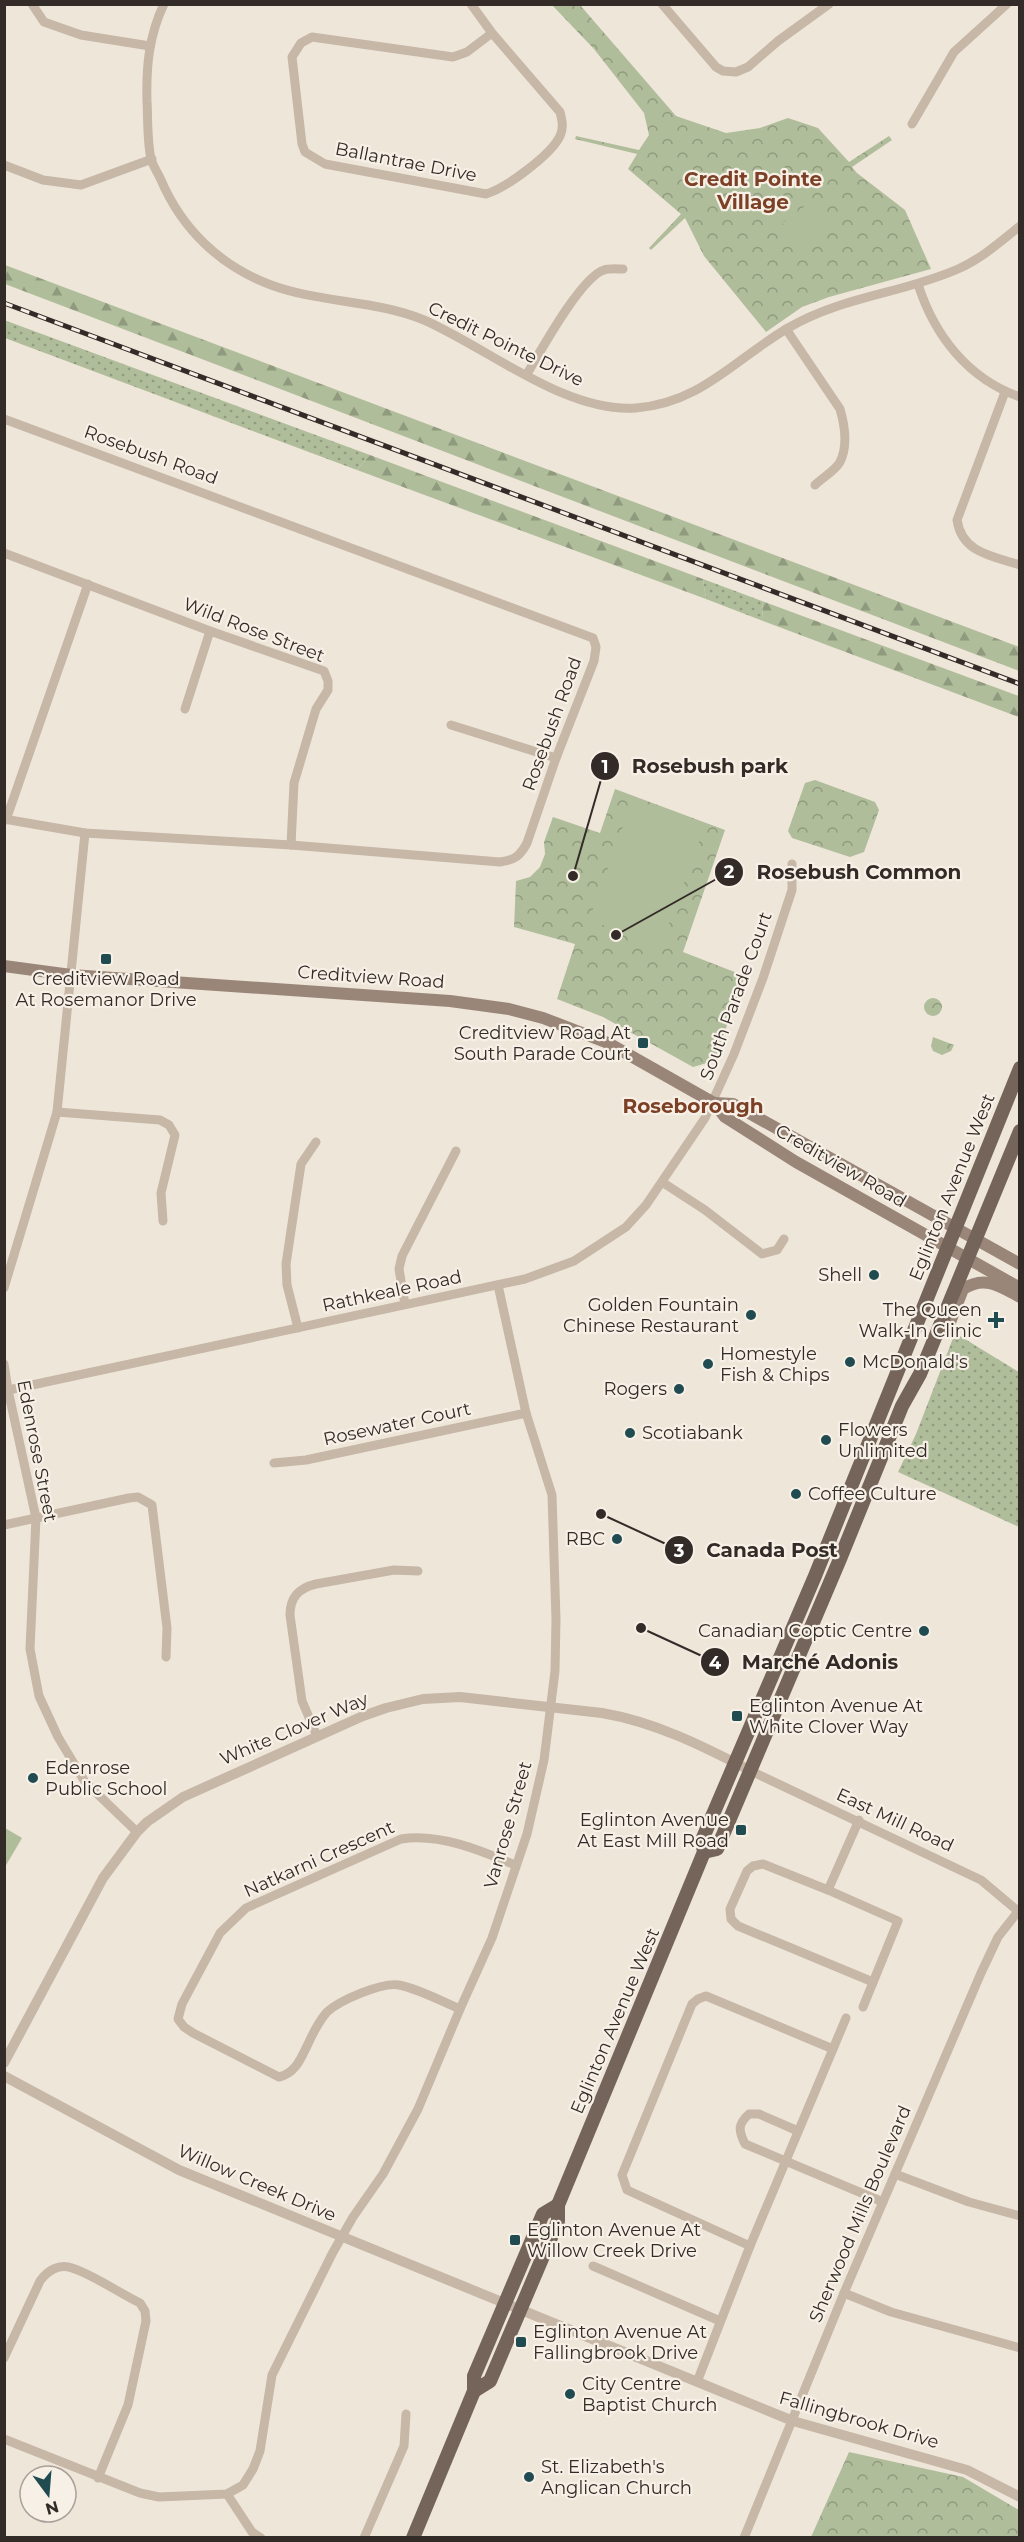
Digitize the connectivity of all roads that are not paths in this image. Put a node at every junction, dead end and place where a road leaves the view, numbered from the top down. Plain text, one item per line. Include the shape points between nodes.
1 (32, 4) edge
2 (164, 4) edge
3 (471, 4) edge
4 (662, 4) edge
5 (829, 4) edge
6 (1007, 4) edge
7 (492, 33) junction
8 (150, 46) junction
9 (912, 124) dead end
10 (152, 159) junction
11 (4, 165) edge
12 (1020, 226) edge
13 (623, 269) dead end
14 (918, 284) junction
15 (786, 329) junction
16 (527, 374) junction
17 (1005, 392) junction
18 (1020, 397) edge
19 (4, 419) edge
20 (815, 484) dead end
21 (4, 553) edge
22 (1020, 565) edge
23 (88, 584) junction
24 (210, 631) junction
25 (184, 709) dead end
26 (451, 725) dead end
27 (556, 758) junction
28 (5, 819) edge
29 (85, 833) junction
30 (291, 845) junction
31 (792, 864) dead end
32 (4, 966) edge
33 (71, 975) junction
34 (1020, 1068) edge
35 (714, 1103) junction
36 (57, 1112) junction
37 (1020, 1131) edge
38 (316, 1142) dead end
39 (456, 1150) dead end
40 (662, 1182) junction
41 (164, 1221) dead end
42 (955, 1227) junction
43 (784, 1239) dead end
44 (976, 1239) junction
45 (948, 1247) junction
46 (967, 1258) junction
47 (1020, 1264) edge
48 (498, 1285) junction
49 (4, 1288) edge
50 (1020, 1288) edge
51 (1020, 1297) edge
52 (405, 1304) junction
53 (298, 1328) junction
54 (937, 1333) junction
55 (4, 1364) edge
56 (6, 1391) edge
57 (526, 1413) junction
58 (274, 1463) dead end
59 (36, 1518) junction
60 (4, 1525) edge
61 (418, 1571) dead end
62 (166, 1657) dead end
63 (551, 1707) junction
64 (317, 1736) junction
65 (736, 1763) junction
66 (750, 1770) junction
67 (859, 1820) junction
68 (137, 1833) junction
69 (704, 1852) junction
70 (515, 1865) junction
71 (828, 1890) junction
72 (1019, 1910) edge
73 (873, 1982) junction
74 (863, 2007) dead end
75 (460, 2009) junction
76 (846, 2018) dead end
77 (832, 2049) junction
78 (4, 2063) edge
79 (4, 2076) edge
80 (798, 2131) junction
81 (786, 2160) junction
82 (895, 2174) junction
83 (884, 2202) junction
84 (558, 2205) junction
85 (1020, 2217) edge
86 (342, 2236) junction
87 (750, 2246) junction
88 (593, 2266) dead end
89 (844, 2293) junction
90 (505, 2303) junction
91 (520, 2309) junction
92 (720, 2321) junction
93 (1020, 2348) edge
94 (4, 2358) edge
95 (697, 2382) junction
96 (474, 2391) junction
97 (406, 2414) dead end
98 (793, 2421) junction
99 (4, 2439) edge
100 (98, 2478) junction
101 (227, 2494) junction
102 (1020, 2497) edge
103 (261, 2538) edge
104 (364, 2538) edge
105 (413, 2538) edge
106 (744, 2538) edge

1 - 8 street via 44,22 81,35
2 - 8 street, Credit Pointe Drive
3 - 7 street, Ballantrae Drive
4 - 5 street via 716,67 736,72 748,68
6 - 9 street via 954,52
7 - 7 street, Ballantrae Drive via 467,52 453,57 312,37 301,43 292,57 305,152 325,164 486,194 509,184 552,147 563,123 560,112
8 - 10 street, Credit Pointe Drive via 147,80
10 - 11 street via 81,184 43,180
10 - 16 street, Credit Pointe Drive via 186,225 233,268 272,285 421,319
12 - 14 street, Credit Pointe Drive via 969,263
13 - 16 street via 603,270 585,285
14 - 15 street, Credit Pointe Drive via 843,302
14 - 17 street via 946,342 982,379
15 - 16 street, Credit Pointe Drive via 705,386 684,398 656,405 598,406 570,397
15 - 20 street via 840,409 844,425 840,463
17 - 18 street
17 - 22 street via 957,520 964,542 975,550
19 - 27 street, Rosebush Road via 593,638 594,661
21 - 23 street, Wild Rose Street
23 - 24 street, Wild Rose Street
23 - 28 street
24 - 25 street
24 - 30 street, Wild Rose Street via 324,671 328,681 297,770
26 - 27 street
27 - 30 street, Rosebush Road via 527,843 513,860
28 - 29 street, Rosebush Road
29 - 30 street, Rosebush Road
29 - 33 street
31 - 35 street, South Parade Court via 792,890
32 - 33 main road, Creditview Road
33 - 35 main road, Creditview Road via 450,1001 509,1009 608,1043
33 - 36 street
34 - 42 main road, Eglinton Avenue West
35 - 40 street, Rathkeale Road
35 - 42 main road, Creditview Road via 733,1104
35 - 45 main road, Creditview Road via 725,1117 796,1162
36 - 41 street via 160,1120 169,1125 175,1135 161,1193
36 - 49 street
37 - 44 main road, Eglinton Avenue West
38 - 53 street via 301,1164 286,1264
39 - 52 street via 402,1256 399,1269
40 - 43 street via 762,1254 777,1250
40 - 48 street, Rathkeale Road via 626,1227 595,1249 574,1261
42 - 44 main road, Creditview Road
42 - 45 main road, Eglinton Avenue West
44 - 46 main road, Eglinton Avenue West
44 - 47 main road, Creditview Road
45 - 46 main road, Creditview Road
45 - 65 main road, Eglinton Avenue West
46 - 50 main road, Creditview Road
46 - 54 main road, Eglinton Avenue West
48 - 52 street, Rathkeale Road
48 - 57 street, Vanrose Street
51 - 54 main road via 990,1282 969,1286 963,1289 947,1330
52 - 53 street, Rathkeale Road
53 - 56 street, Rathkeale Road
54 - 66 main road, Eglinton Avenue West via 902,1406
55 - 56 street, Edenrose Street
56 - 59 street, Edenrose Street
57 - 58 street, Rosewater Court via 306,1460
57 - 63 street, Vanrose Street via 552,1495 556,1619
59 - 60 street
59 - 62 street via 129,1498 138,1497 152,1505 167,1628
59 - 68 street, Edenrose Street via 30,1649 39,1696 85,1782
61 - 64 street via 394,1570 316,1584 295,1595 290,1615 302,1701
63 - 64 street, White Clover Way via 460,1697 429,1698 386,1708
63 - 65 street, White Clover Way via 637,1720
63 - 70 street, Vanrose Street via 544,1760 527,1834
64 - 68 street, White Clover Way via 183,1797
65 - 66 street, White Clover Way
65 - 69 main road, Eglinton Avenue West via 702,1840
66 - 67 street, East Mill Road
66 - 69 main road, Eglinton Avenue West via 717,1849
67 - 71 street
67 - 72 street, East Mill Road via 981,1880
68 - 78 street, White Clover Way via 104,1878
69 - 84 main road, Eglinton Avenue West
70 - 75 street, Vanrose Street via 492,1938
70 - 75 street, Natkarni Crescent via 436,1838 417,1836 401,1839 246,1908 220,1933 178,2019 193,2033 279,2077 296,2067 328,2012 380,1987 398,1985
71 - 73 street via 898,1921
71 - 73 street via 764,1864 753,1866 730,1909 731,1919 738,1926
72 - 82 street, Sherwood Mills Boulevard via 998,1937 981,1973
73 - 74 street
75 - 86 street, Vanrose Street via 418,2109 383,2174
76 - 77 street
77 - 80 street
77 - 87 street via 706,1996 692,2004 622,2175 623,2183 627,2190
79 - 86 street, Willow Creek Drive via 179,2170
80 - 81 street
80 - 81 street via 759,2114 749,2114 740,2122 745,2144
81 - 83 street
81 - 87 street
82 - 83 street, Sherwood Mills Boulevard
82 - 85 street
83 - 89 street, Sherwood Mills Boulevard
84 - 90 main road, Eglinton Avenue West via 543,2214
84 - 91 main road, Eglinton Avenue West via 558,2221
86 - 90 street, Willow Creek Drive
86 - 101 street, Vanrose Street via 272,2376 260,2451 253,2469 243,2485
87 - 92 street
88 - 92 street
89 - 93 street via 891,2312
89 - 98 street, Sherwood Mills Boulevard
90 - 91 street, Willow Creek Drive
90 - 96 main road, Eglinton Avenue West via 474,2376
91 - 95 street, Fallingbrook Drive
91 - 96 main road, Eglinton Avenue West via 490,2380
92 - 95 street
94 - 100 street via 39,2281 54,2268 70,2267 140,2303 146,2321 128,2405
95 - 98 street, Fallingbrook Drive
96 - 105 main road, Eglinton Avenue West
97 - 104 street via 404,2446
98 - 102 street, Fallingbrook Drive via 967,2470
98 - 106 street, Sherwood Mills Boulevard
99 - 100 street
100 - 101 street via 159,2497
101 - 103 street via 252,2532

